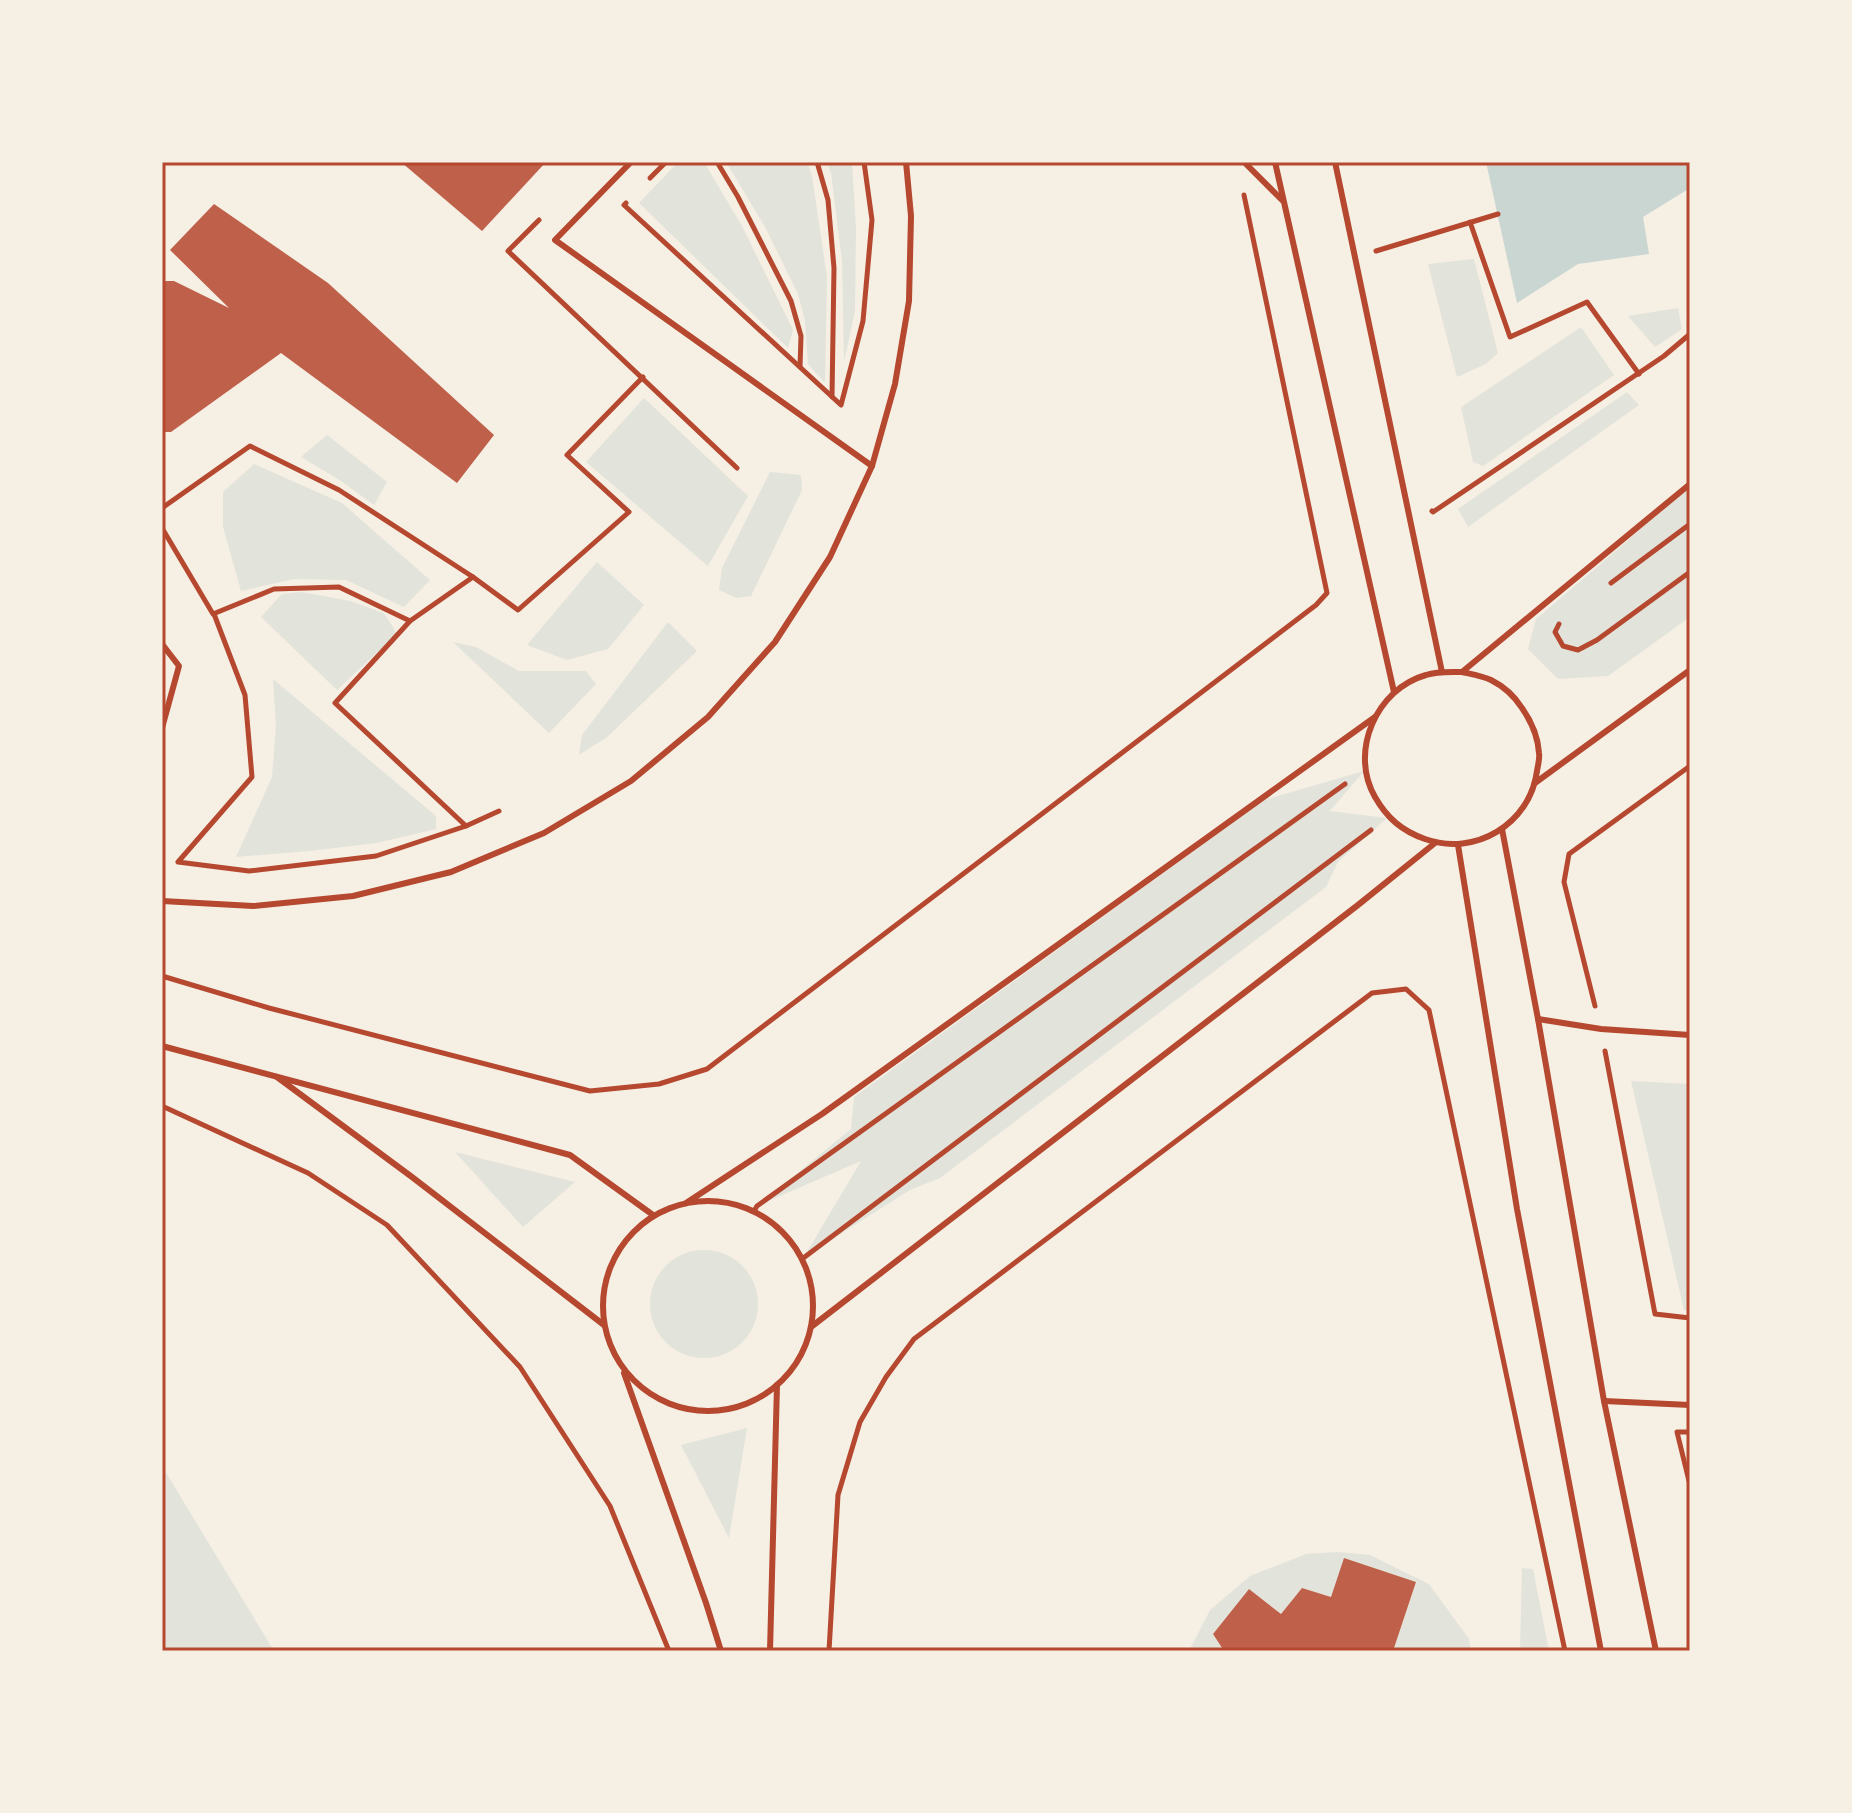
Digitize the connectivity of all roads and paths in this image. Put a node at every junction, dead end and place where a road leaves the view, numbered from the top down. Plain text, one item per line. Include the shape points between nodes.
1 (631, 162) edge
2 (666, 162) edge
3 (717, 162) edge
4 (817, 162) edge
5 (864, 162) edge
6 (906, 162) edge
7 (1244, 162) edge
8 (1275, 162) edge
9 (1335, 162) edge
10 (645, 184) dead end
11 (1244, 193) dead end
12 (634, 195) dead end
13 (1283, 201) junction
14 (1498, 214) dead end
15 (1470, 222) junction
16 (1375, 251) dead end
17 (1690, 334) edge
18 (628, 363) dead end
19 (800, 367) junction
20 (1639, 374) junction
21 (643, 377) junction
22 (832, 397) junction
23 (872, 466) junction
24 (737, 468) dead end
25 (1690, 484) edge
26 (162, 508) edge
27 (1433, 512) dead end
28 (1690, 524) edge
29 (162, 528) edge
30 (1690, 572) edge
31 (473, 577) junction
32 (1600, 591) dead end
33 (213, 614) junction
34 (1562, 620) dead end
35 (410, 621) junction
36 (162, 644) edge
37 (1690, 670) edge
38 (1442, 672) junction
39 (1462, 672) junction
40 (1394, 692) junction
41 (1375, 717) junction
42 (162, 728) edge
43 (1690, 766) edge
44 (1365, 770) junction
45 (1535, 783) junction
46 (499, 811) dead end
47 (1388, 818) junction
48 (466, 826) junction
49 (1502, 829) junction
50 (1435, 843) junction
51 (1458, 845) junction
52 (162, 901) edge
53 (162, 976) edge
54 (1538, 1019) junction
55 (1601, 1029) junction
56 (1690, 1035) edge
57 (162, 1046) edge
58 (274, 1075) junction
59 (162, 1106) edge
60 (686, 1203) junction
61 (754, 1211) junction
62 (653, 1215) junction
63 (802, 1259) junction
64 (1690, 1318) edge
65 (604, 1325) junction
66 (811, 1327) junction
67 (623, 1369) junction
68 (777, 1385) junction
69 (1604, 1401) junction
70 (1690, 1405) edge
71 (1690, 1432) edge
72 (1690, 1485) edge
73 (669, 1651) edge
74 (721, 1651) edge
75 (770, 1651) edge
76 (829, 1651) edge
77 (1565, 1651) edge
78 (1601, 1651) edge
79 (1656, 1651) edge

1 - 23 lane via 555,240
2 - 10 path
3 - 19 path via 791,301 801,336
4 - 22 path via 828,200 834,268
5 - 22 path via 872,220 863,321 841,405
6 - 23 lane via 909,301 895,384
7 - 13 lane
8 - 13 lane
9 - 38 lane
11 - 53 path via 1327,593 707,1069 659,1084 590,1091
12 - 19 path via 624,205
13 - 40 lane
14 - 15 path
15 - 16 path
15 - 20 path via 1510,337 1587,302
17 - 20 path
18 - 21 path
19 - 22 path
20 - 27 path
21 - 24 path
21 - 31 path via 567,455 629,512 518,610
23 - 52 lane via 830,557 775,642 708,717 631,781 544,833 451,872 353,896 253,906
25 - 39 lane
26 - 31 path via 250,446 339,490
28 - 32 path
29 - 33 path
30 - 34 path via 1578,650 1563,646 1555,632
31 - 35 path
33 - 35 path via 274,589 339,587
33 - 48 path via 245,695 252,777 178,862 249,871 376,856
35 - 48 path via 335,703
36 - 42 lane via 179,666
37 - 45 lane
38 - 39 lane
38 - 40 lane
39 - 45 lane via 1491,680 1516,698 1532,723 1539,753
40 - 41 lane
41 - 44 lane via 1366,742
41 - 60 lane via 822,1114
43 - 55 path via 1569,854 1564,882
44 - 47 lane
44 - 61 path
45 - 49 lane via 1528,801
46 - 48 path
47 - 50 lane
47 - 63 path
49 - 51 lane
49 - 54 lane
50 - 51 lane
50 - 66 lane
51 - 78 lane via 1517,1209
54 - 55 lane
54 - 69 lane
55 - 56 lane
55 - 64 path via 1655,1314
57 - 58 lane
58 - 62 lane via 570,1155
58 - 65 lane
59 - 73 path via 308,1173 387,1225 520,1367 610,1506
60 - 61 lane via 720,1201
60 - 62 lane
61 - 63 lane via 782,1230
62 - 65 lane via 628,1236 611,1262 603,1293
63 - 66 lane via 813,1292
65 - 67 lane
66 - 68 lane via 799,1359
67 - 68 lane via 659,1398 714,1411 748,1403
67 - 74 lane
68 - 75 lane
69 - 70 lane
69 - 79 lane
71 - 72 path via 1677,1432
76 - 77 path via 838,1495 860,1422 914,1339 1372,993 1406,989 1429,1010

